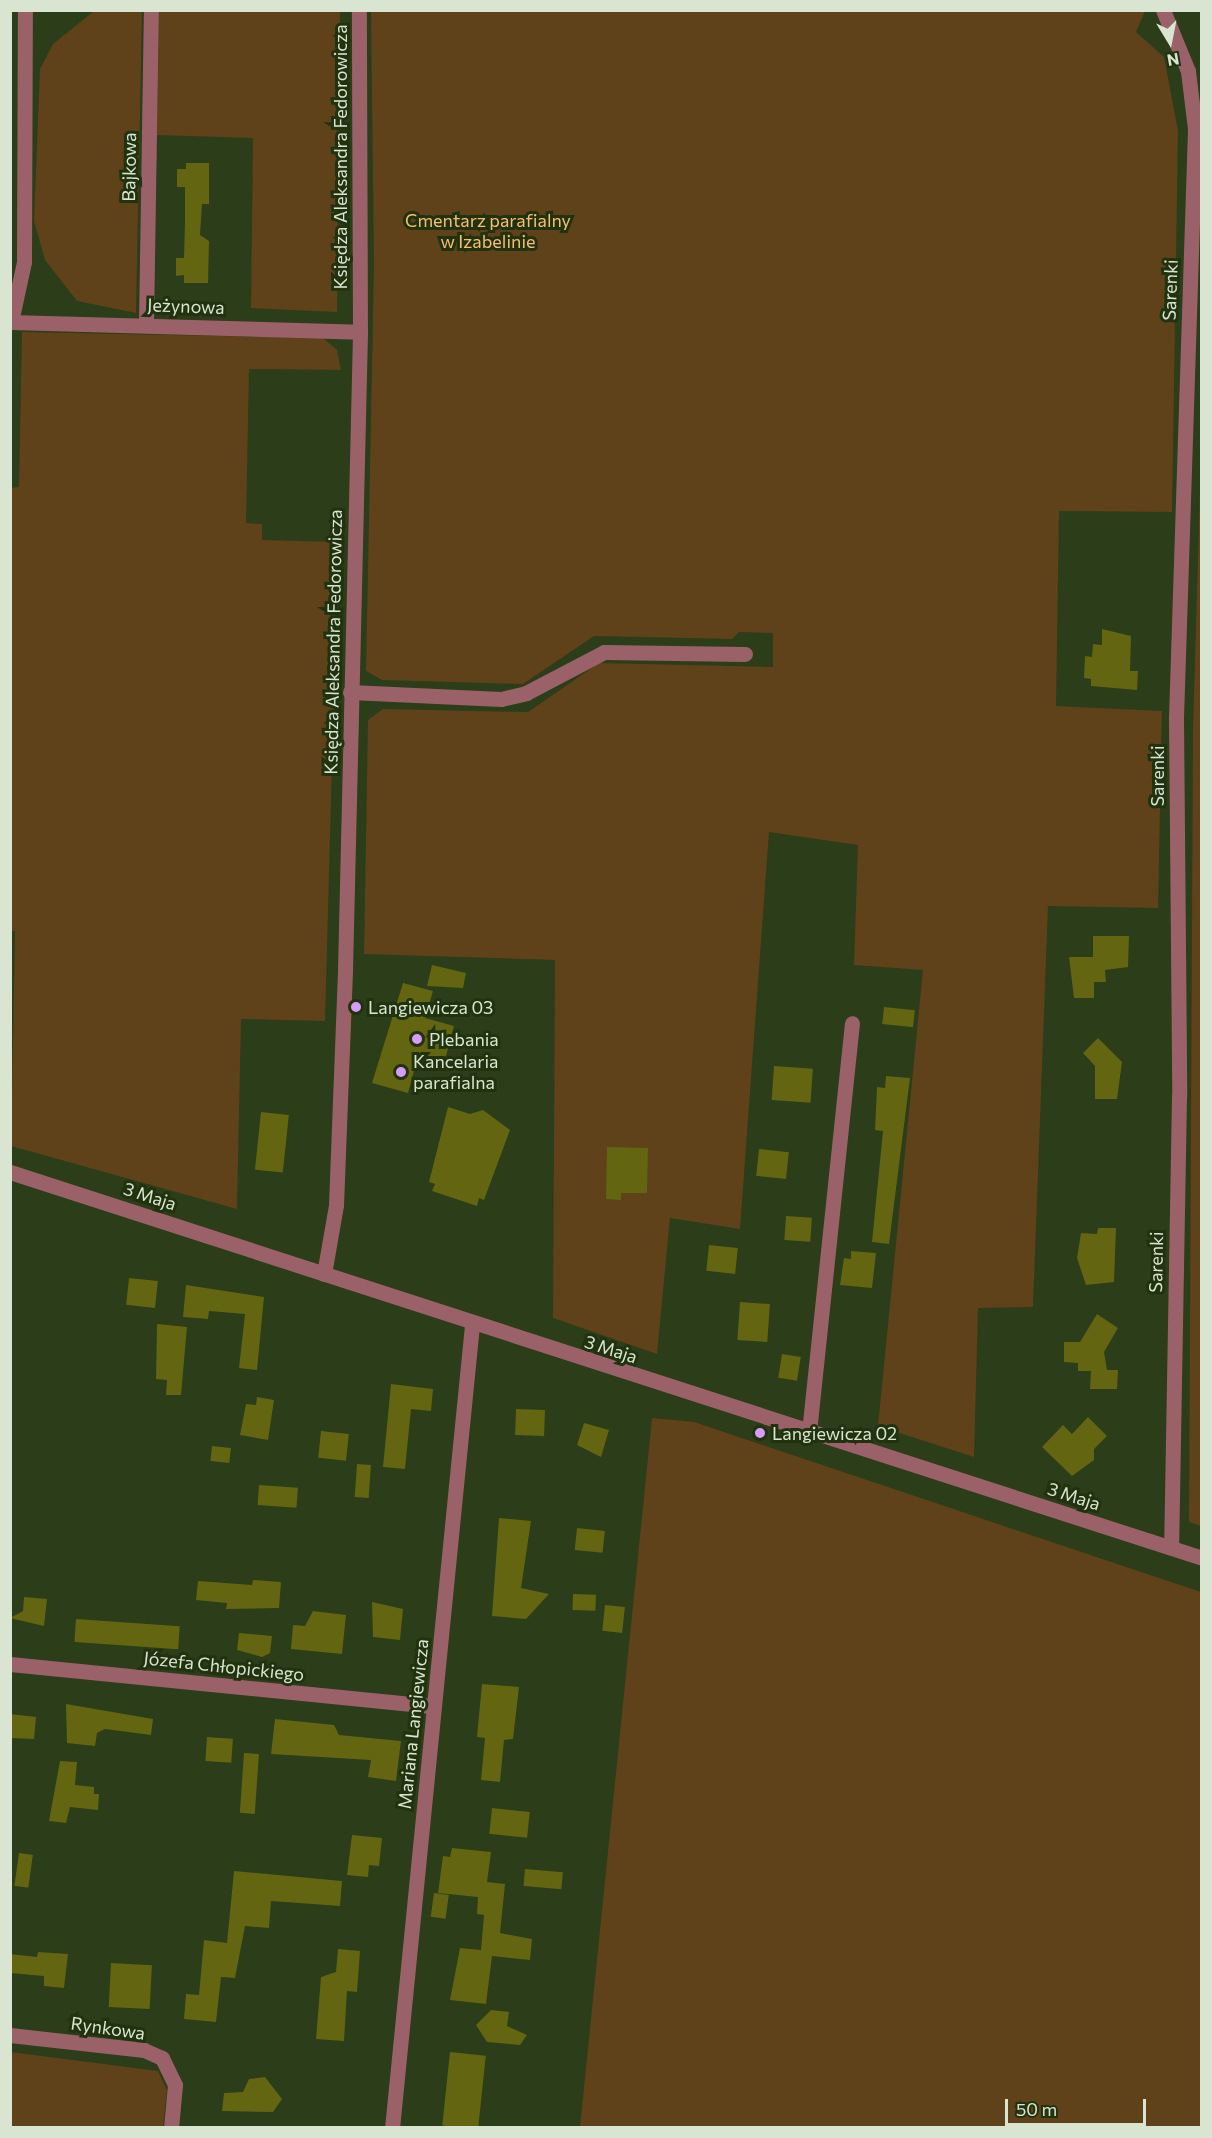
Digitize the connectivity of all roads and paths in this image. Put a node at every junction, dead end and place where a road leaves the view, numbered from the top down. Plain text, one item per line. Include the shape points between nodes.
1 (25, 10) edge
2 (151, 10) edge
3 (359, 10) edge
4 (1162, 10) edge
5 (11, 322) edge
6 (146, 323) junction
7 (360, 332) junction
8 (745, 654) dead end
9 (350, 692) junction
10 (852, 1023) dead end
11 (10, 1172) edge
12 (324, 1274) junction
13 (472, 1325) junction
14 (809, 1432) junction
15 (1171, 1547) junction
16 (1202, 1558) edge
17 (10, 1664) edge
18 (434, 1706) junction
19 (10, 2035) edge
20 (171, 2127) edge
21 (392, 2127) edge

1 - 5 street via 24,262
2 - 6 street, Bajkowa
3 - 7 street, Księdza Aleksandra Fedorowicza
4 - 15 street, Sarenki via 1188,71 1195,129 1177,662 1179,1096
5 - 6 street, Jeżynowa
6 - 7 street, Jeżynowa
7 - 9 street, Księdza Aleksandra Fedorowicza
8 - 9 street via 604,652 526,693 501,699
9 - 12 street, Księdza Aleksandra Fedorowicza via 337,1182
10 - 14 street
11 - 12 street, 3 Maja
12 - 13 street, 3 Maja
13 - 14 street, 3 Maja
13 - 18 street, Mariana Langiewicza
14 - 15 street, 3 Maja
15 - 16 street, 3 Maja
17 - 18 street, Józefa Chłopickiego
18 - 21 street, Mariana Langiewicza
19 - 20 street, Rynkowa via 144,2050 162,2058 175,2085

